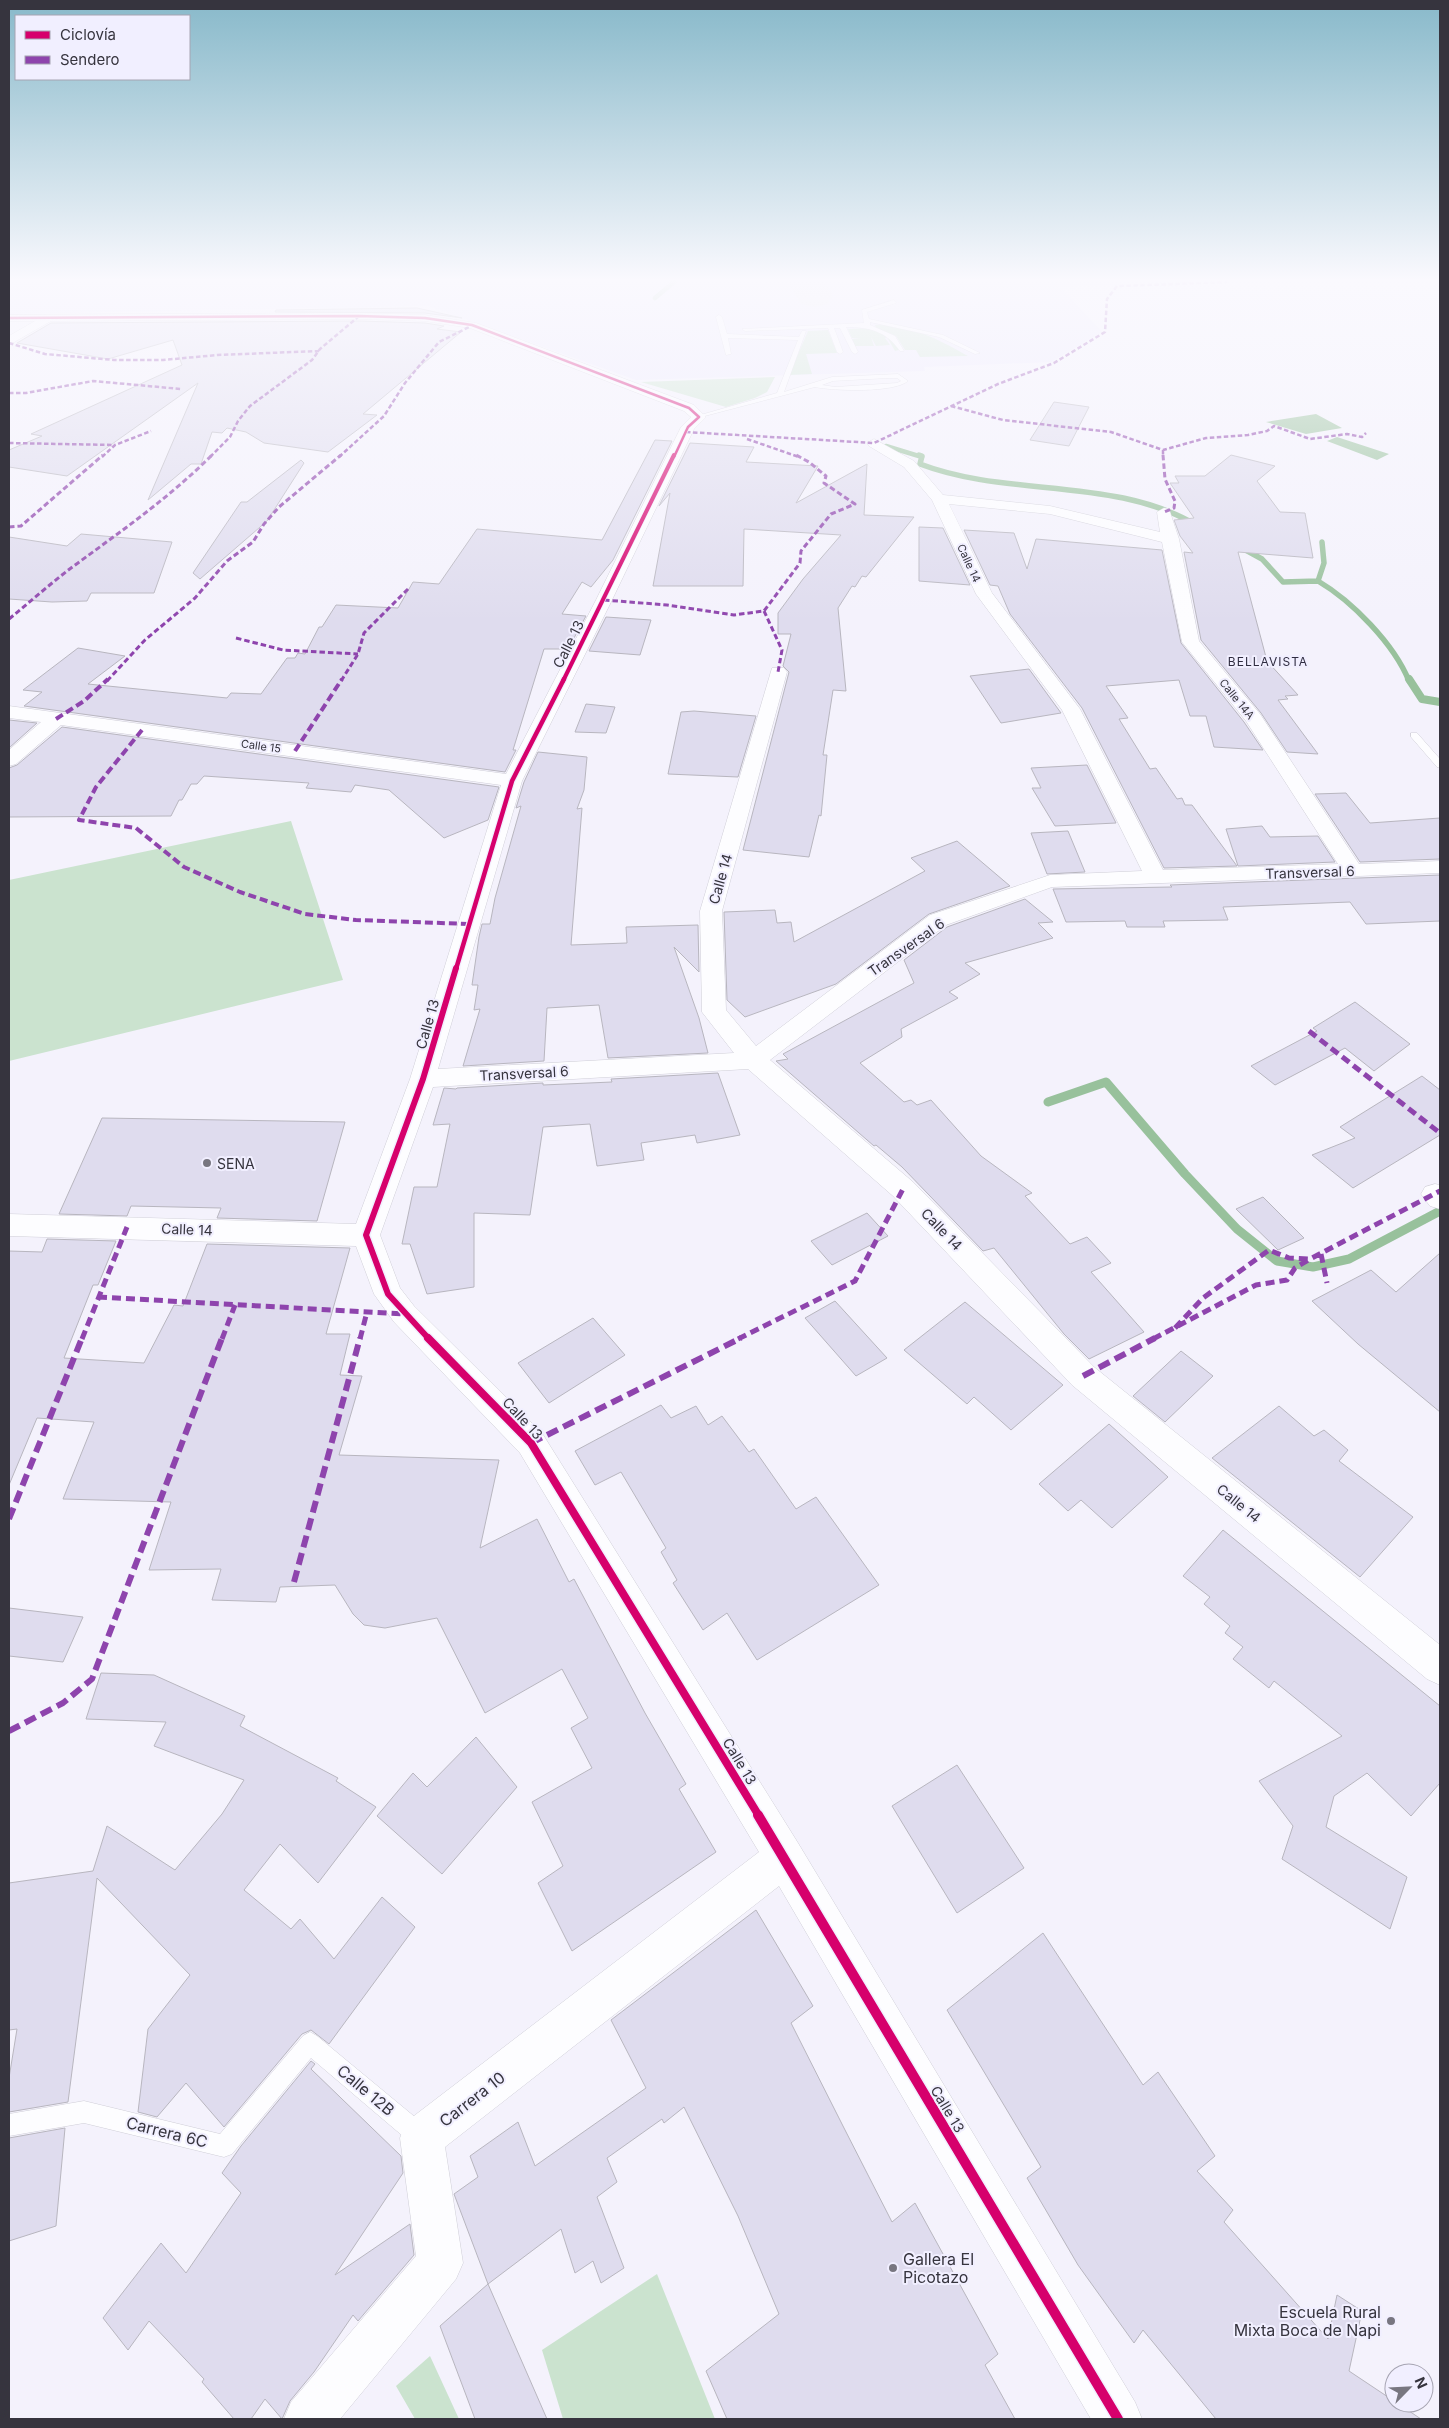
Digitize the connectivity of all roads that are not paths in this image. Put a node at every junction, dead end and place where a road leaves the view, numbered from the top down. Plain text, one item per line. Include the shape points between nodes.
1 (656, 395) edge
2 (775, 395) edge
3 (700, 417) junction
4 (874, 443) dead end
5 (939, 499) junction
6 (1164, 512) dead end
7 (1171, 539) junction
8 (778, 672) dead end
9 (9, 712) edge
10 (56, 719) junction
11 (1414, 735) dead end
12 (9, 760) edge
13 (1440, 765) edge
14 (512, 781) junction
15 (1440, 867) edge
16 (1353, 870) junction
17 (1156, 878) junction
18 (754, 1060) junction
19 (424, 1079) junction
20 (9, 1225) edge
21 (366, 1235) junction
22 (1440, 1667) edge
23 (784, 1857) junction
24 (310, 2043) joint
25 (9, 2125) edge
26 (422, 2138) junction
27 (308, 2419) edge
28 (1118, 2419) edge

1 - 3 street via 689,408
2 - 3 lane
3 - 14 street, Calle 13 via 688,427
4 - 5 street, Calle 14 via 909,464
5 - 7 street via 1050,510
5 - 17 street, Calle 14 via 984,594 1071,709
6 - 7 street, Calle 14A
7 - 16 street, Calle 14A via 1191,642 1253,718
8 - 18 street, Calle 14 via 711,911 714,1012
9 - 10 street, Calle 15
10 - 12 street
10 - 14 street, Calle 15
11 - 13 lane
14 - 19 street, Calle 13
15 - 16 street, Transversal 6
16 - 17 street, Transversal 6
17 - 18 street, Transversal 6 via 1050,881 938,920
18 - 19 street, Transversal 6
18 - 22 street, Calle 14 via 903,1189 1083,1376
19 - 21 street, Calle 13
20 - 21 street, Calle 14
21 - 23 street, Calle 13 via 388,1294 531,1443
23 - 26 street, Carrera 10
23 - 28 street, Calle 13
24 - 25 lane, Carrera 6C via 224,2146 84,2112
24 - 26 lane, Calle 12B
26 - 27 street via 440,2263

